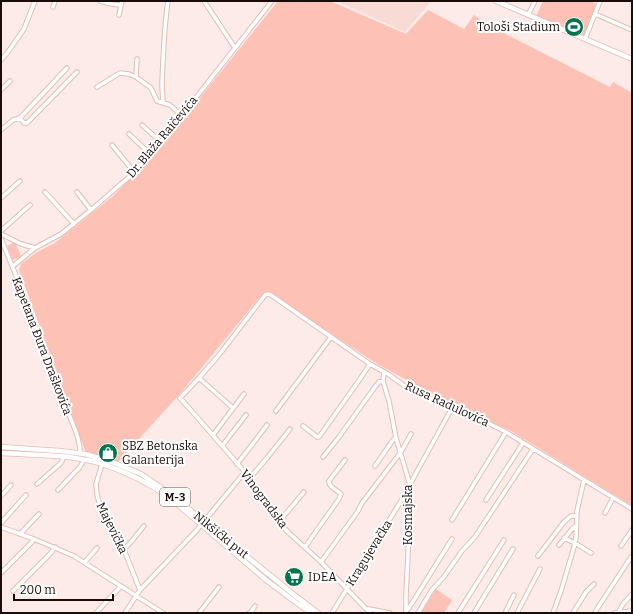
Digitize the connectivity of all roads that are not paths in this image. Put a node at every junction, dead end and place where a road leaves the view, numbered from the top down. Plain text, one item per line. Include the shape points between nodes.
1 (35, 1) edge
2 (55, 1) edge
3 (100, 1) edge
4 (168, 1) edge
5 (204, 1) edge
6 (272, 1) edge
7 (496, 1) edge
8 (535, 1) edge
9 (600, 1) edge
10 (121, 3) edge
11 (53, 7) dead end
12 (595, 14) junction
13 (119, 15) dead end
14 (528, 15) junction
15 (632, 30) edge
16 (585, 39) junction
17 (235, 48) junction
18 (137, 59) dead end
19 (632, 59) edge
20 (1, 60) edge
21 (67, 68) dead end
22 (77, 72) dead end
23 (136, 77) junction
24 (10, 81) dead end
25 (96, 87) dead end
26 (1, 90) edge
27 (163, 103) junction
28 (182, 116) junction
29 (20, 118) junction
30 (142, 125) dead end
31 (1, 130) edge
32 (129, 134) dead end
33 (161, 142) junction
34 (112, 145) dead end
35 (151, 155) junction
36 (134, 172) junction
37 (20, 181) dead end
38 (45, 192) dead end
39 (77, 192) dead end
40 (1, 198) edge
41 (30, 205) dead end
42 (92, 210) junction
43 (74, 224) junction
44 (1, 231) edge
45 (1, 234) edge
46 (1, 238) edge
47 (36, 248) junction
48 (13, 266) junction
49 (331, 337) junction
50 (370, 364) junction
51 (384, 372) junction
52 (200, 378) junction
53 (383, 382) junction
54 (244, 394) dead end
55 (233, 408) junction
56 (452, 408) junction
57 (276, 412) dead end
58 (246, 415) dead end
59 (267, 425) dead end
60 (303, 426) dead end
61 (290, 429) dead end
62 (506, 432) junction
63 (411, 434) dead end
64 (213, 435) junction
65 (396, 438) junction
66 (523, 442) junction
67 (222, 446) junction
68 (1, 448) edge
69 (533, 449) junction
70 (400, 452) junction
71 (1, 453) edge
72 (80, 454) junction
73 (64, 457) junction
74 (323, 457) dead end
75 (84, 460) junction
76 (344, 460) dead end
77 (102, 464) junction
78 (237, 464) junction
79 (375, 466) dead end
80 (244, 473) junction
81 (250, 478) junction
82 (584, 480) junction
83 (37, 484) dead end
84 (11, 485) dead end
85 (410, 485) junction
86 (58, 490) dead end
87 (304, 492) dead end
88 (26, 495) dead end
89 (1, 496) edge
90 (613, 498) junction
91 (486, 500) dead end
92 (632, 509) edge
93 (605, 513) dead end
94 (39, 514) dead end
95 (576, 516) junction
96 (452, 520) dead end
97 (1, 522) edge
98 (280, 522) junction
99 (203, 524) junction
100 (144, 526) dead end
101 (576, 526) junction
102 (2, 529) edge
103 (632, 530) edge
104 (20, 534) junction
105 (564, 538) junction
106 (34, 539) junction
107 (452, 539) dead end
108 (504, 540) dead end
109 (575, 543) junction
110 (559, 545) dead end
111 (621, 546) dead end
112 (55, 547) junction
113 (305, 547) junction
114 (97, 548) dead end
115 (124, 549) junction
116 (513, 549) dead end
117 (591, 553) dead end
118 (538, 556) dead end
119 (631, 557) dead end
120 (85, 562) junction
121 (321, 562) junction
122 (540, 569) dead end
123 (1, 573) edge
124 (594, 584) dead end
125 (121, 586) junction
126 (219, 587) dead end
127 (347, 589) junction
128 (140, 590) junction
129 (13, 591) dead end
130 (632, 594) edge
131 (136, 595) junction
132 (514, 596) dead end
133 (255, 606) dead end
134 (366, 609) junction
135 (632, 611) edge
136 (406, 612) edge
137 (96, 613) edge
138 (124, 613) edge
139 (163, 613) edge
140 (199, 613) edge
141 (249, 613) edge
142 (311, 613) edge
143 (318, 613) edge
144 (332, 613) edge
145 (370, 613) edge
146 (390, 613) edge
147 (418, 613) edge
148 (458, 613) edge
149 (474, 613) edge
150 (505, 613) edge
151 (517, 613) edge
152 (553, 613) edge
153 (574, 613) edge
154 (595, 613) edge
155 (614, 613) edge
156 (618, 613) edge

1 - 20 street via 24,29
2 - 11 street
3 - 10 street via 110,4
4 - 27 street
5 - 17 street
6 - 17 street, Dr. Blaža Raičevića
7 - 14 main road
8 - 14 street
9 - 12 street
10 - 13 street
12 - 15 street
12 - 16 street
14 - 16 main road
16 - 19 main road
17 - 28 street, Dr. Blaža Raičevića
18 - 23 street
21 - 29 street
22 - 29 street via 27,123
23 - 25 street via 120,73
23 - 27 street via 151,88 157,100
24 - 26 street
27 - 28 street via 173,107
28 - 33 street, Dr. Blaža Raičevića
29 - 31 street via 13,120
30 - 33 street
32 - 35 street
33 - 35 street, Dr. Blaža Raičevića
34 - 36 street
35 - 36 street, Dr. Blaža Raičevića
36 - 42 street, Dr. Blaža Raičevića
37 - 40 street
38 - 43 street
39 - 42 street
41 - 44 street
42 - 43 street, Dr. Blaža Raičevića
43 - 47 street, Dr. Blaža Raičevića
45 - 47 street via 20,244
46 - 48 street, Kapetana Đura Draškovića
47 - 48 street, Dr. Blaža Raičevića
48 - 72 street, Kapetana Đura Draškovića via 79,440
49 - 50 street, Rusa Radulovića
49 - 52 street, Rusa Radulovića via 268,294
49 - 57 street
50 - 51 street, Rusa Radulovića
50 - 60 street via 319,437
51 - 53 street, Kosmajska
51 - 56 street, Rusa Radulovića via 412,390
52 - 55 street
52 - 64 street, Vinogradska via 180,398
53 - 65 street, Kosmajska
53 - 74 street via 379,382
54 - 55 street
55 - 64 street
56 - 62 street, Rusa Radulovića
56 - 85 street, Kragujevačka
58 - 67 street
59 - 78 street
61 - 81 street
62 - 66 street, Rusa Radulovića
62 - 96 street
63 - 70 street
64 - 67 street, Vinogradska
65 - 70 street, Kosmajska
65 - 79 street
66 - 69 street, Rusa Radulovića
66 - 91 street
67 - 78 street, Vinogradska
68 - 72 main road, Nikšićki put / M-3
69 - 82 street, Rusa Radulovića
69 - 147 street via 475,536 432,590
70 - 85 street, Kosmajska
70 - 121 street
71 - 73 main road
72 - 99 main road, Nikšićki put / M-3 via 112,462 141,474 166,490
73 - 75 main road
73 - 83 street via 61,463
75 - 77 main road
75 - 86 street
76 - 113 street via 329,481 340,493 339,499
77 - 99 main road via 130,474 163,493
77 - 115 street, Majevička via 96,484 97,495
78 - 80 street, Vinogradska
80 - 81 street, Vinogradska
80 - 99 street
81 - 98 street, Vinogradska via 272,515
82 - 90 street, Rusa Radulovića
82 - 95 street
84 - 89 street
85 - 127 street, Kragujevačka
85 - 136 street, Kosmajska
87 - 98 street
88 - 97 street
90 - 92 street, Rusa Radulovića
90 - 93 street
94 - 104 street
95 - 101 street
95 - 118 street via 571,516 564,522
98 - 113 street, Vinogradska
99 - 128 street
99 - 142 main road via 266,579
99 - 143 main road, Nikšićki put / M-3
100 - 115 street
101 - 105 street
101 - 109 street
102 - 104 street
103 - 111 street
104 - 106 street
105 - 109 street
105 - 110 street
106 - 112 street
106 - 123 street
107 - 136 street
108 - 148 street
109 - 117 street
109 - 152 street
112 - 120 street
112 - 129 street
113 - 121 street, Vinogradska
114 - 120 street
115 - 128 street, Majevička
116 - 149 street
119 - 154 street
120 - 125 street
121 - 127 street, Vinogradska
122 - 151 street
124 - 153 street via 586,592
125 - 131 street
125 - 137 street
126 - 140 street
127 - 134 street, Vinogradska
127 - 144 street, Kragujevačka
128 - 131 street
130 - 156 street
131 - 138 street
131 - 139 street
132 - 150 street
133 - 141 street
134 - 145 street, Vinogradska
134 - 146 street
135 - 156 street
155 - 156 street

